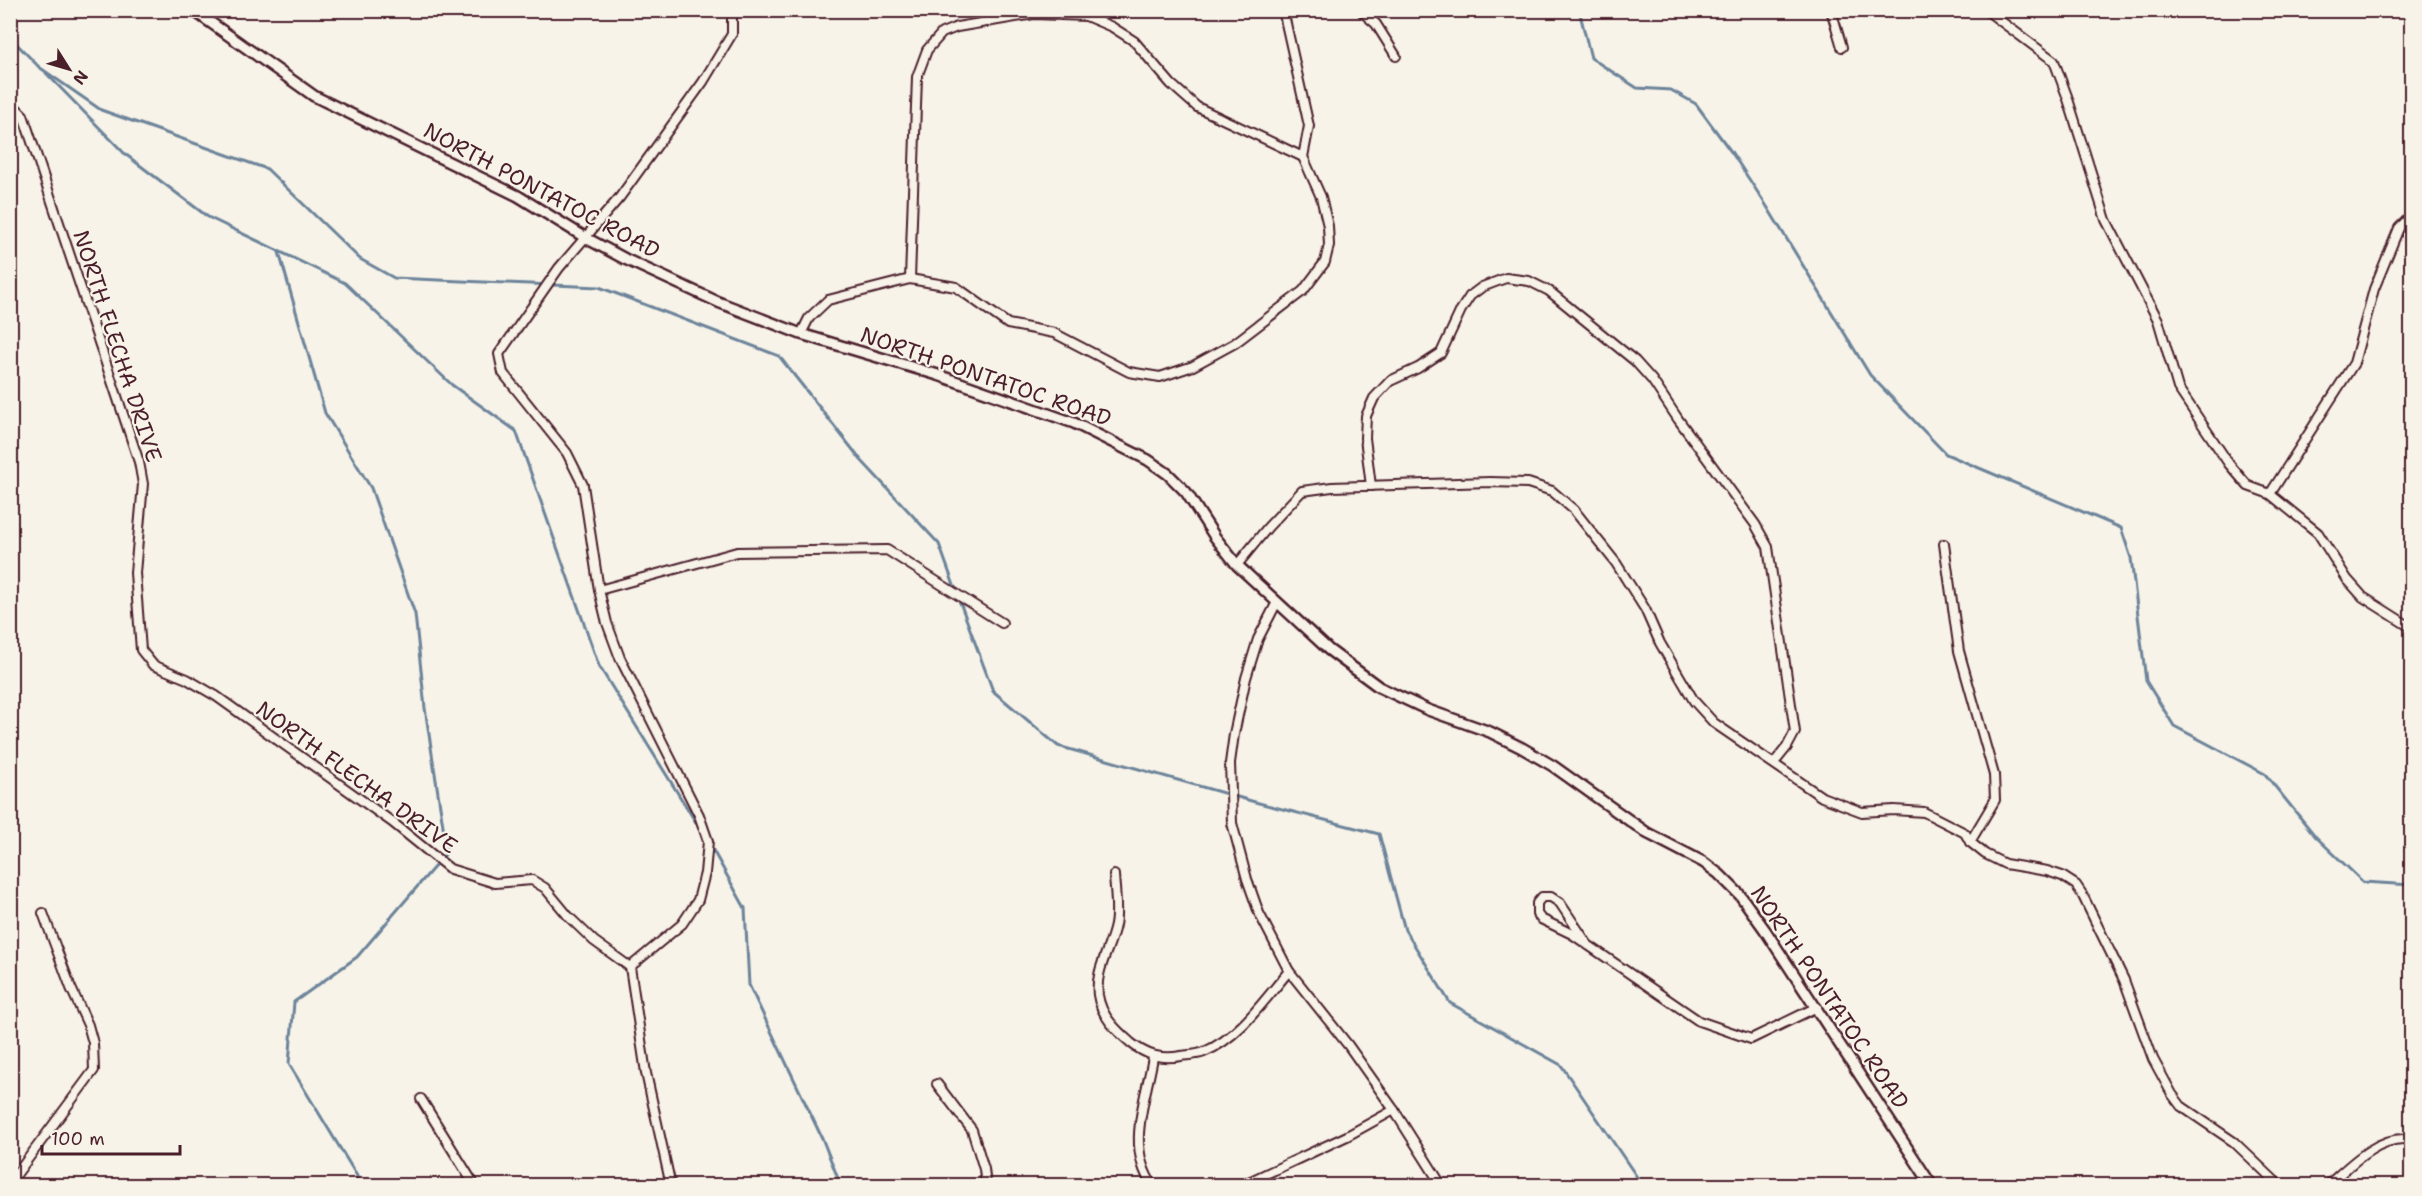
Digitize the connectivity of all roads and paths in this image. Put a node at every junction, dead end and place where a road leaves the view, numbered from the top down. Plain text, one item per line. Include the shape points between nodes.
1 (193, 10) edge
2 (732, 10) edge
3 (1283, 10) edge
4 (1360, 10) edge
5 (1831, 10) edge
6 (1986, 10) edge
7 (2407, 10) edge
8 (2412, 18) edge
9 (1842, 47) dead end
10 (1396, 56) dead end
11 (10, 102) edge
12 (1303, 158) junction
13 (2412, 215) edge
14 (586, 238) junction
15 (910, 279) junction
16 (801, 334) junction
17 (1371, 486) junction
18 (2270, 494) junction
19 (1944, 544) dead end
20 (1237, 565) junction
21 (599, 590) junction
22 (1277, 602) junction
23 (1002, 623) dead end
24 (2412, 628) edge
25 (1774, 763) junction
26 (1970, 842) junction
27 (1114, 875) dead end
28 (43, 913) dead end
29 (1588, 945) junction
30 (630, 967) junction
31 (1289, 971) junction
32 (1817, 1007) junction
33 (1153, 1057) junction
34 (937, 1084) dead end
35 (421, 1098) dead end
36 (1394, 1110) junction
37 (2412, 1140) edge
38 (10, 1183) edge
39 (475, 1185) edge
40 (671, 1185) edge
41 (986, 1185) edge
42 (1153, 1185) edge
43 (1240, 1185) edge
44 (1442, 1185) edge
45 (1932, 1185) edge
46 (2280, 1185) edge
47 (2327, 1185) edge

1 - 14 street, NORTH PONTATOC ROAD via 315,96 518,196
2 - 14 street via 732,34 703,82 620,198
3 - 12 street via 1308,126
4 - 10 street via 1376,24
5 - 9 street
6 - 18 street via 2054,61 2106,220 2158,320 2178,388 2248,486
7 - 8 street
11 - 30 street, NORTH FLECHA DRIVE via 23,115 139,462 143,484 135,573 138,632 144,656 153,666 216,696 392,822 450,869 495,883 532,880 545,888 568,917
12 - 15 street via 1321,197 1328,226 1325,262 1291,302 1235,343 1193,366 1160,377 1129,372 1054,333 1008,324 956,287
12 - 15 street via 1197,107 1170,84 1134,41 1086,16 1034,14 957,27 942,33 927,50 917,77
13 - 18 street via 2399,228 2374,289 2354,363
14 - 16 street, NORTH PONTATOC ROAD via 718,302
14 - 21 street via 559,268 500,354 503,372 567,453 583,485
15 - 16 street via 828,300 809,318
16 - 20 street, NORTH PONTATOC ROAD via 938,375 1074,423 1128,449 1176,481
17 - 20 street via 1302,492
17 - 25 street via 1528,483 1552,491 1574,510 1616,562 1694,701 1721,728
17 - 25 street via 1365,438 1366,416 1374,398 1390,381 1441,353 1461,310 1482,287 1506,278 1529,281 1548,291 1611,340 1652,380 1768,547 1795,732
18 - 24 street via 2318,533 2363,597
19 - 26 street via 1959,651 1994,775 1995,801
20 - 22 street, NORTH PONTATOC ROAD
21 - 23 street via 737,552 887,550
21 - 30 street via 620,658 699,814 708,841 698,900 682,924
22 - 31 street via 1258,639 1246,678 1234,734 1230,790 1232,823 1247,879 1259,913
22 - 32 street, NORTH PONTATOC ROAD via 1329,650 1379,687 1522,748 1647,833 1719,874 1740,896
25 - 26 street via 1822,797 1841,805 1862,812 1924,812 1965,833
26 - 46 street via 2005,864 2048,871 2076,885 2124,980 2153,1059 2172,1094 2181,1106 2234,1142
27 - 33 street via 1115,925 1099,967 1099,998 1117,1032
28 - 38 street via 88,1025 94,1070
29 - 29 street via 1560,903 1542,897 1537,903 1541,919
29 - 32 street via 1700,1020 1751,1040
30 - 40 street via 646,1073
31 - 33 street via 1227,1038 1203,1052
31 - 36 street
32 - 45 street, NORTH PONTATOC ROAD
33 - 42 street via 1137,1138 1140,1162
34 - 41 street via 972,1130
35 - 39 street
36 - 43 street
36 - 44 street
37 - 47 street via 2387,1142 2370,1150

